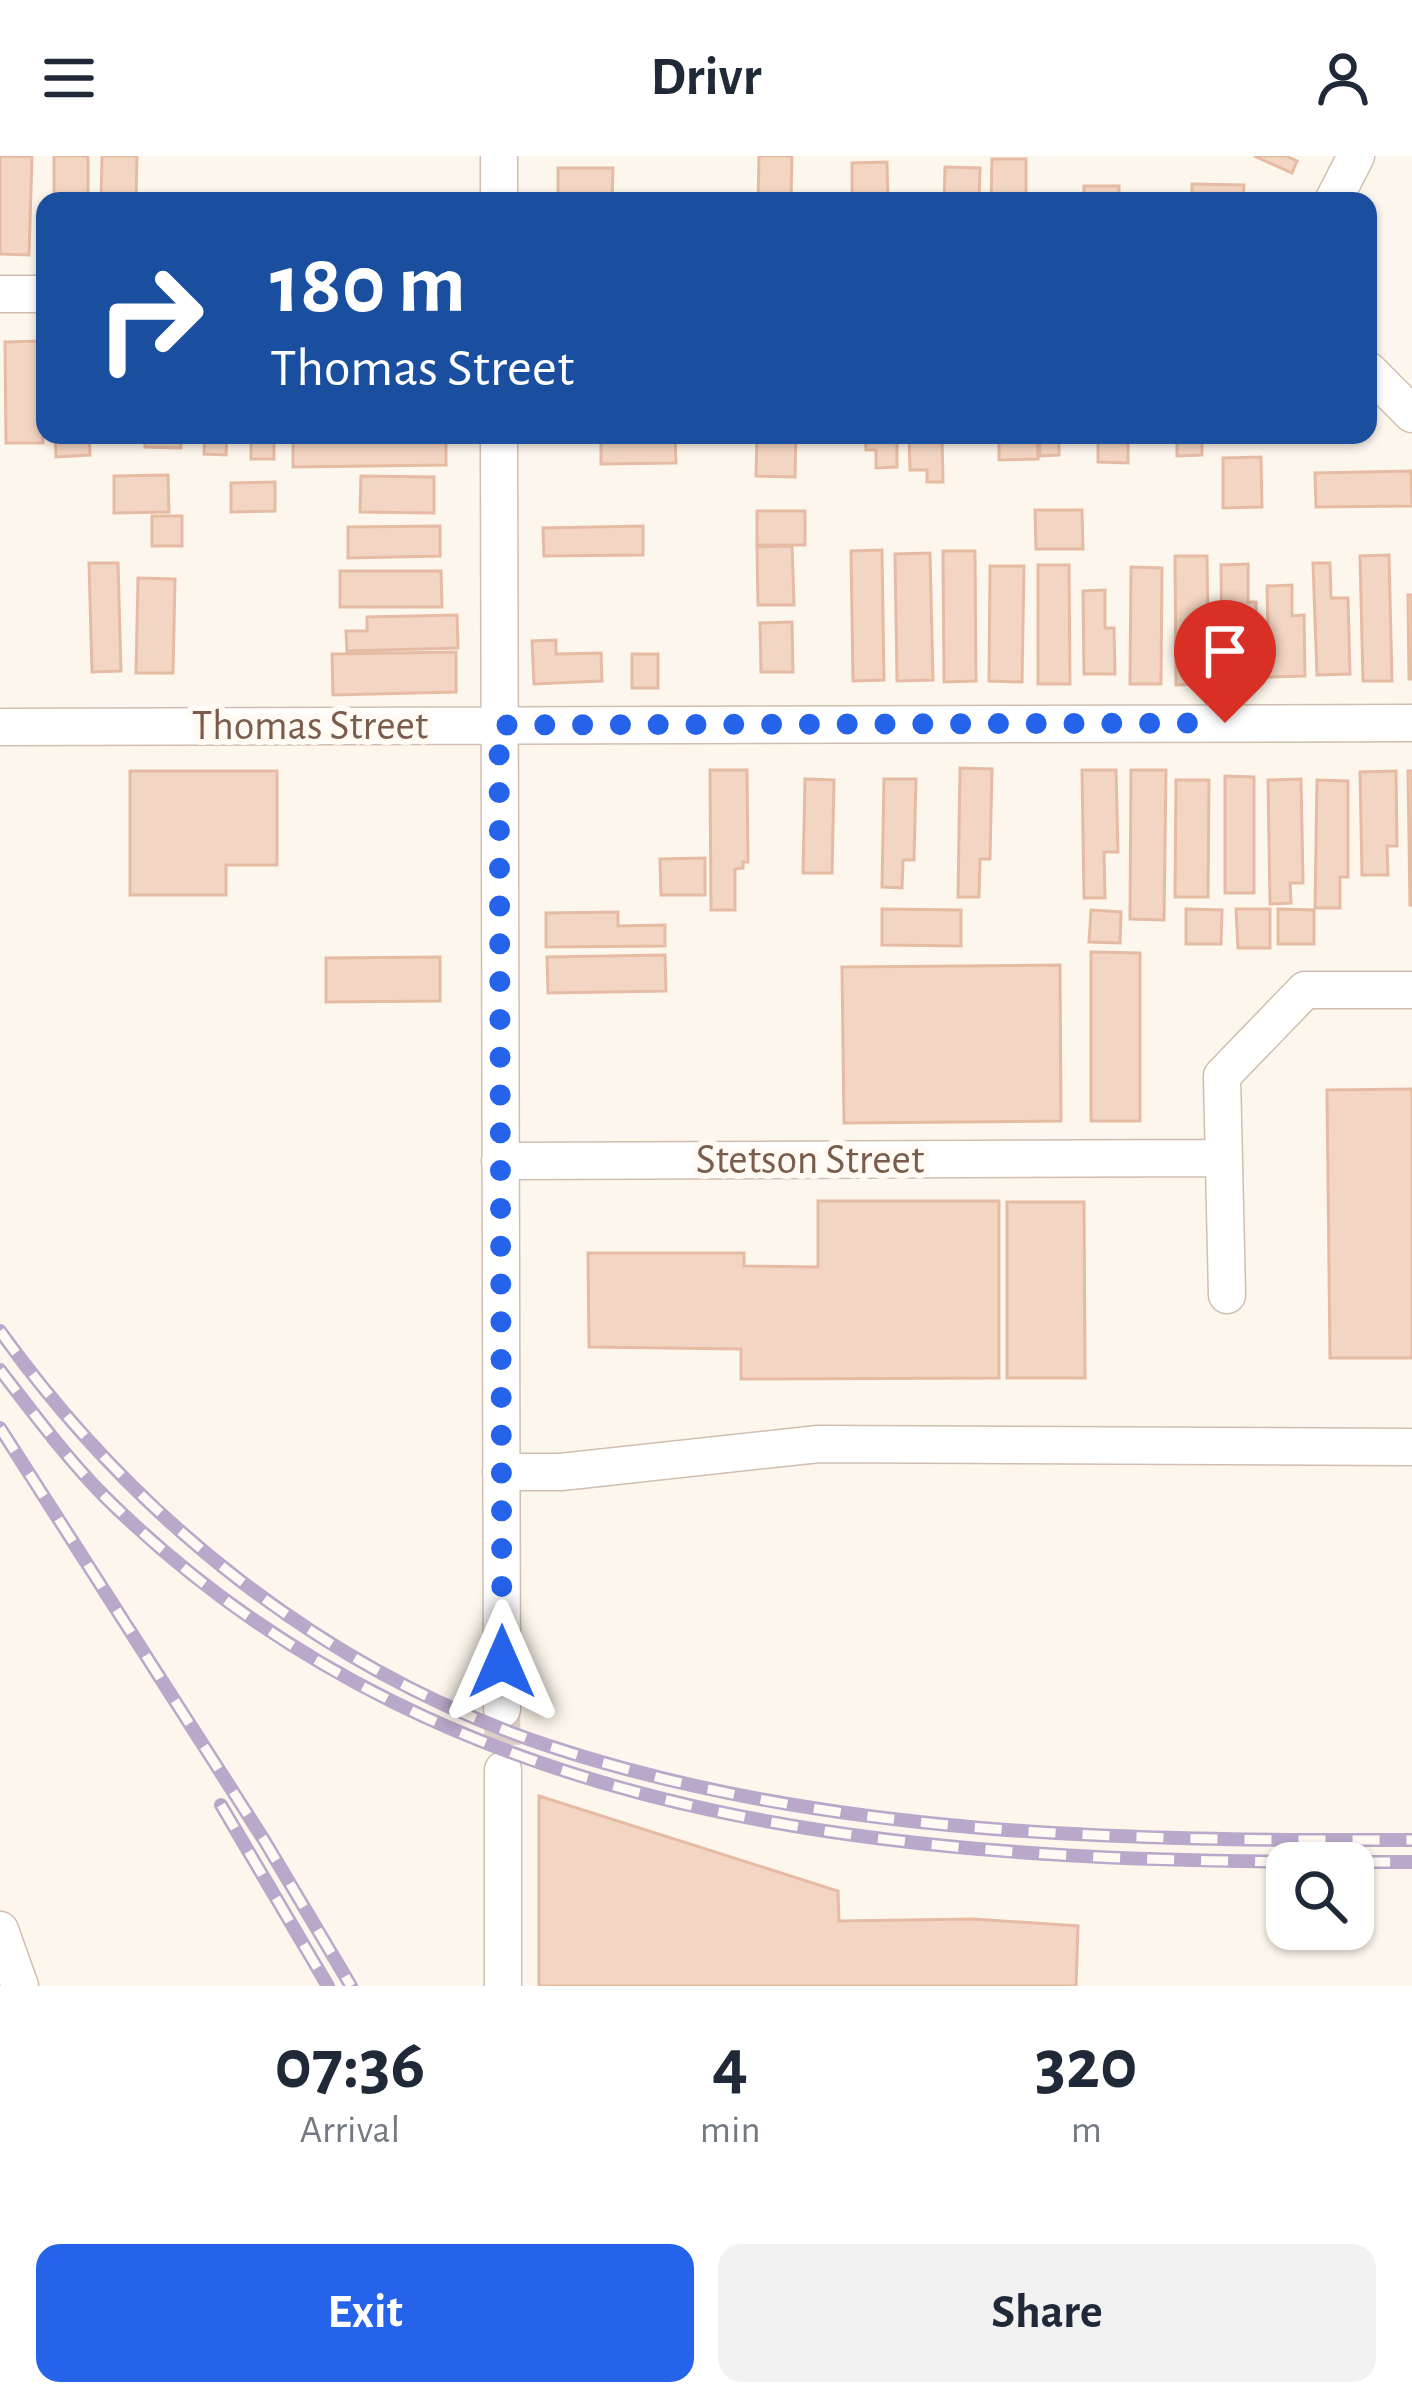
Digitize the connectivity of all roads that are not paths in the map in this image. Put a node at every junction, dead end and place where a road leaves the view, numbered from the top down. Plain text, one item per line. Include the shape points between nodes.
1 (499, 156) edge
2 (1356, 156) edge
3 (499, 192) edge
4 (1338, 192) edge
5 (0, 294) edge
6 (36, 294) edge
7 (1377, 379) edge
8 (1412, 414) edge
9 (499, 444) edge
10 (1412, 723) edge
11 (499, 725) junction
12 (0, 727) edge
13 (1412, 990) edge
14 (1223, 1158) junction
15 (500, 1161) junction
16 (1227, 1295) dead end
17 (1412, 1447) edge
18 (501, 1472) junction
19 (502, 1709) tunnel mouth
20 (502, 1770) tunnel mouth
21 (0, 1930) edge
22 (20, 1986) edge
23 (503, 1986) edge

1 - 3 street
2 - 4 street
5 - 6 street
7 - 8 street
9 - 11 street
10 - 11 street, Thomas Street
11 - 12 street, Thomas Street
11 - 15 street
13 - 14 street via 1305,990 1222,1076
14 - 15 street, Stetson Street
14 - 16 street
15 - 18 street
17 - 18 street via 819,1444
18 - 19 street
20 - 23 street
21 - 22 street

